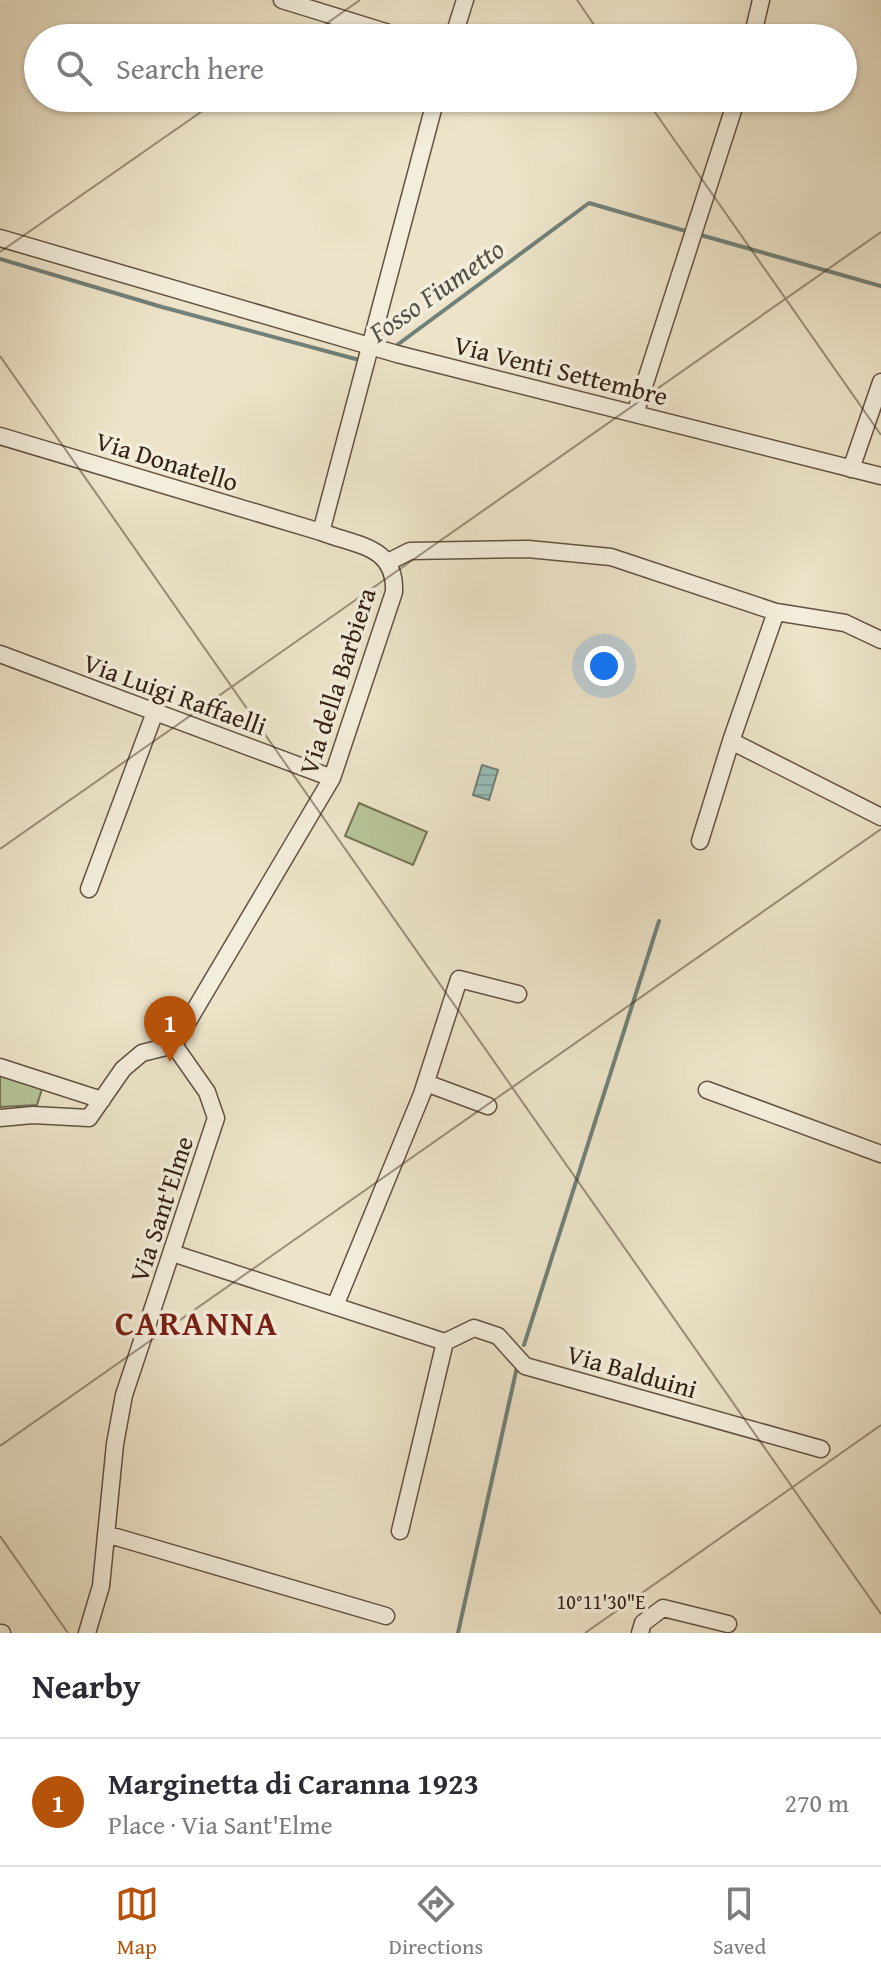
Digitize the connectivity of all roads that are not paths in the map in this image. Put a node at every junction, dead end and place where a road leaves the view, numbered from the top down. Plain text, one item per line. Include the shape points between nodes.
1 (282, 0) edge
2 (465, 0) edge
3 (761, 0) edge
4 (360, 24) edge
5 (457, 24) edge
6 (755, 24) edge
7 (433, 112) edge
8 (733, 112) edge
9 (0, 238) edge
10 (380, 351) junction
11 (881, 382) edge
12 (635, 414) junction
13 (0, 436) edge
14 (851, 469) junction
15 (881, 476) edge
16 (321, 532) junction
17 (390, 561) junction
18 (776, 612) junction
19 (881, 640) edge
20 (2, 660) edge
21 (155, 712) junction
22 (731, 741) junction
23 (332, 778) junction
24 (881, 817) edge
25 (700, 841) dead end
26 (89, 889) dead end
27 (518, 994) dead end
28 (174, 1045) junction
29 (0, 1067) edge
30 (426, 1083) junction
31 (707, 1090) dead end
32 (102, 1100) junction
33 (488, 1106) dead end
34 (0, 1118) edge
35 (881, 1154) edge
36 (172, 1253) junction
37 (335, 1306) junction
38 (445, 1342) junction
39 (821, 1449) dead end
40 (400, 1531) dead end
41 (106, 1534) junction
42 (386, 1616) dead end
43 (728, 1624) dead end
44 (87, 1633) edge
45 (640, 1633) edge

1 - 4 street
2 - 5 street
3 - 6 street
7 - 10 street
8 - 12 street
9 - 10 street, Via Venti Settembre
10 - 12 street, Via Venti Settembre
10 - 16 street via 365,373
11 - 14 street
12 - 14 street, Via Venti Settembre
13 - 16 street, Via Donatello
14 - 15 street, Via Venti Settembre
16 - 17 street, Via della Barbiera
17 - 18 street via 410,551 568,551 611,557
17 - 23 street, Via della Barbiera via 394,592
18 - 19 street via 845,623
18 - 22 street
20 - 21 street, Via Luigi Raffaelli
21 - 23 street, Via Luigi Raffaelli
21 - 26 street
22 - 24 street
22 - 25 street
23 - 28 street, Via della Barbiera
27 - 30 street via 459,979
28 - 32 street via 142,1053 123,1069
28 - 36 street, Via Sant'Elme via 207,1092 216,1118
29 - 32 street
30 - 33 street
30 - 37 street
31 - 35 street
32 - 34 street via 89,1118
36 - 37 street
36 - 41 street, Via Sant'Elme via 124,1395
37 - 38 street
38 - 39 street, Via Balduini via 474,1328 498,1336 525,1366
38 - 40 street
41 - 42 street
41 - 44 street, Via Sant'Elme via 101,1586
43 - 45 street via 663,1608 643,1623

